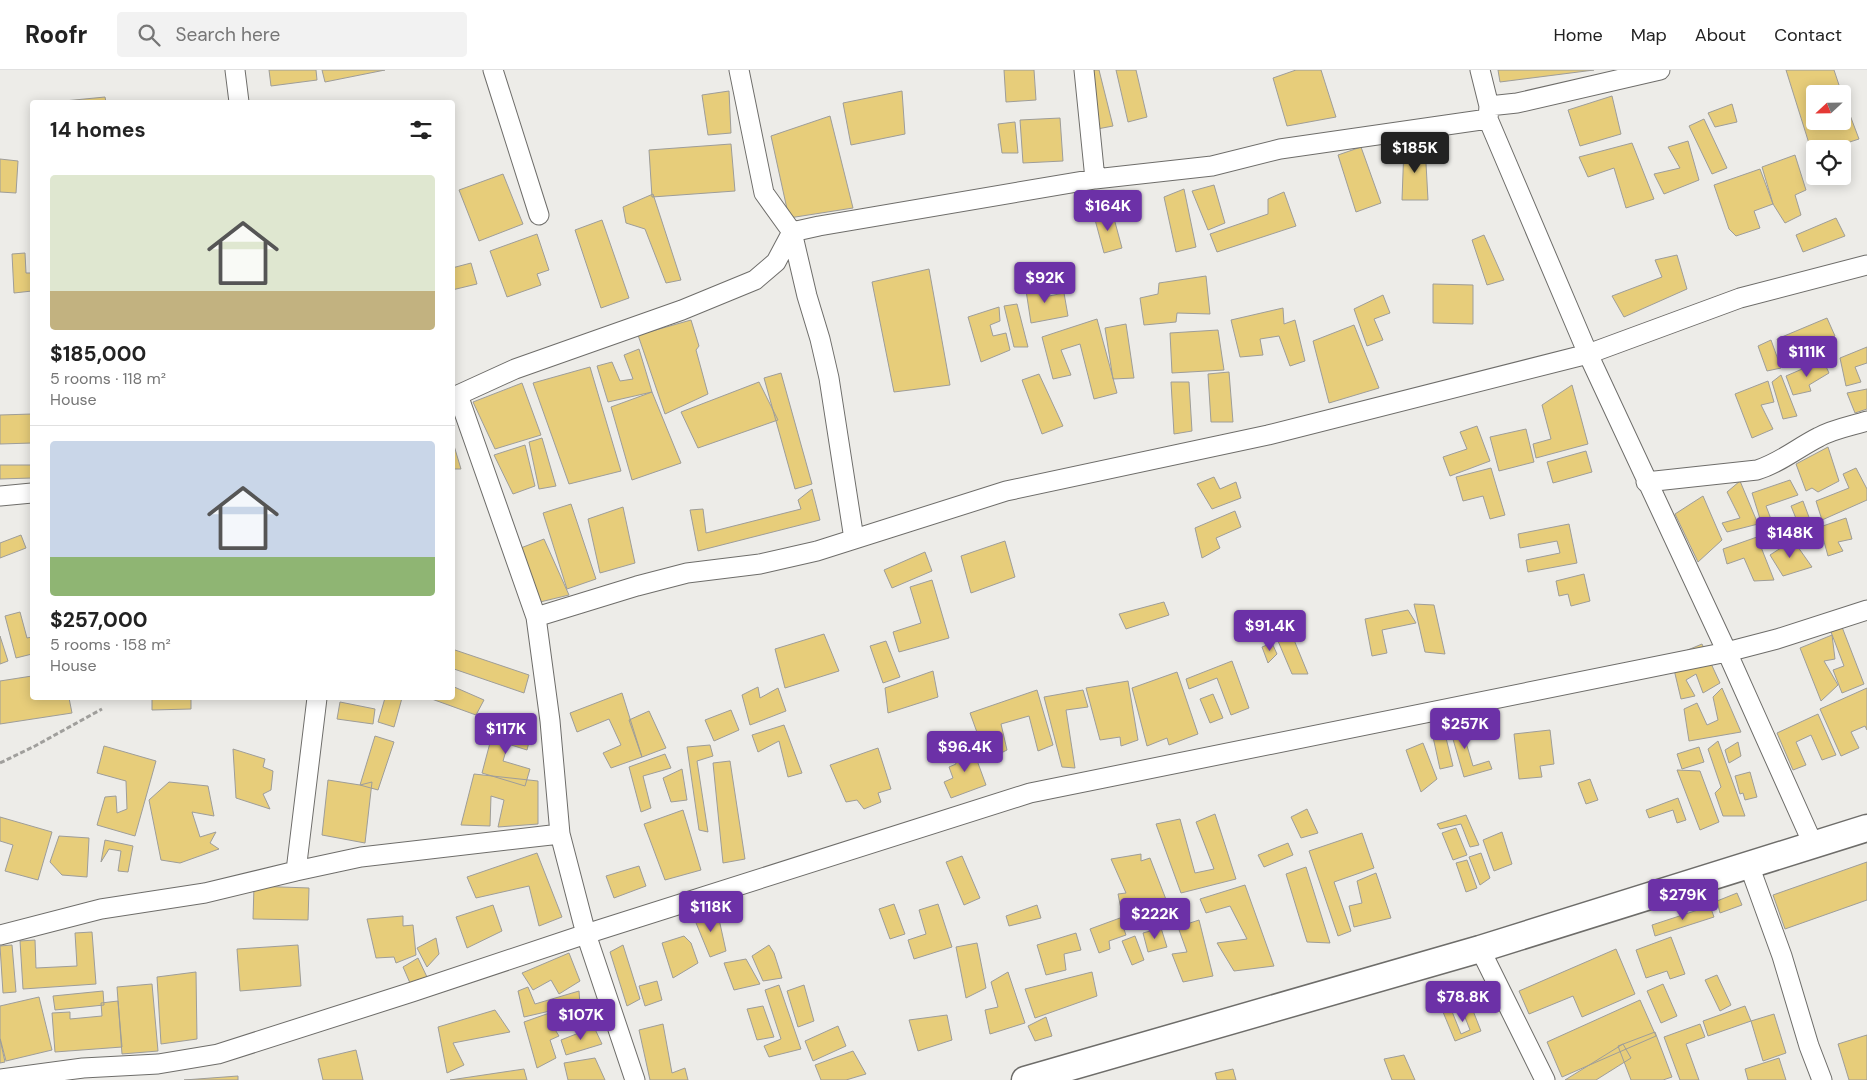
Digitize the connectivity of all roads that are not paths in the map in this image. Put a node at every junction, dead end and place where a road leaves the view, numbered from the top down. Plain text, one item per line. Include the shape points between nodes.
1 (235, 70) edge
2 (493, 70) edge
3 (738, 70) edge
4 (1084, 70) edge
5 (1480, 70) edge
6 (1660, 70) edge
7 (239, 100) edge
8 (1489, 112) junction
9 (1095, 179) junction
10 (538, 214) dead end
11 (792, 232) junction
12 (1867, 266) edge
13 (1588, 354) junction
14 (455, 396) edge
15 (1867, 421) edge
16 (1646, 482) junction
17 (30, 493) edge
18 (0, 496) edge
19 (854, 539) junction
20 (1867, 610) edge
21 (536, 617) junction
22 (1727, 652) junction
23 (316, 700) edge
24 (1867, 828) edge
25 (560, 834) junction
26 (1814, 844) junction
27 (1749, 865) junction
28 (296, 871) junction
29 (586, 934) junction
30 (0, 935) edge
31 (1480, 949) junction
32 (0, 1079) edge
33 (635, 1080) edge
34 (1025, 1080) edge
35 (1545, 1080) edge
36 (1822, 1080) edge

1 - 7 street
2 - 10 street
3 - 11 street via 764,193
4 - 9 street
5 - 8 street
6 - 8 street
8 - 9 street via 1280,149 1212,166
8 - 13 street
9 - 11 street
11 - 14 street via 776,262 755,280 682,310 515,369
11 - 19 street via 829,378
12 - 13 street via 1740,298
13 - 16 street
13 - 19 street via 1268,435 1006,491
14 - 21 street
15 - 16 street via 1820,436 1786,458 1763,468
16 - 22 street
17 - 18 street
19 - 21 street via 760,564 687,573
20 - 22 street
21 - 25 street
22 - 26 street
22 - 29 street via 1030,793
23 - 28 street
24 - 26 main road
25 - 28 street via 361,857
25 - 29 street
26 - 27 main road
27 - 31 main road
27 - 36 street
28 - 30 street via 205,893 101,909
29 - 32 street via 218,1054 158,1064 83,1068
29 - 33 street
31 - 34 main road
31 - 35 street

